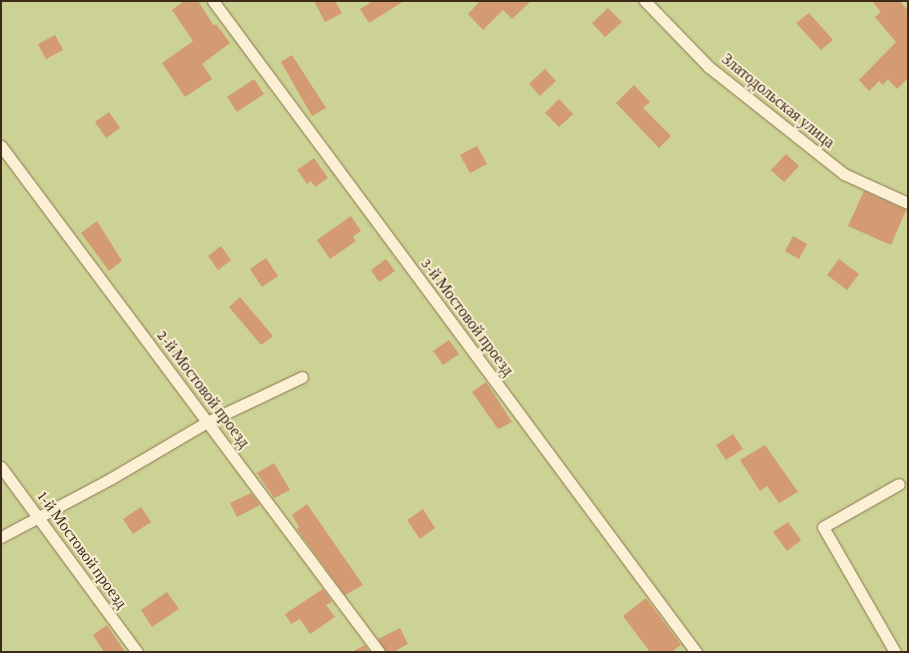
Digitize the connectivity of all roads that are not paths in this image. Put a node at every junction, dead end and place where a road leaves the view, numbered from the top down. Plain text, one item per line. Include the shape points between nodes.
1 (213, 1) edge
2 (645, 1) edge
3 (1, 146) edge
4 (908, 203) edge
5 (302, 377) dead end
6 (208, 422) junction
7 (1, 467) edge
8 (899, 484) dead end
9 (37, 518) junction
10 (1, 537) edge
11 (137, 652) edge
12 (379, 652) edge
13 (696, 652) edge
14 (895, 652) edge

1 - 13 lane, 3-й Мостовой проезд
2 - 4 lane, Златодольская улица via 709,67 844,174
3 - 6 lane, 2-й Мостовой проезд
5 - 6 lane
6 - 9 lane
6 - 12 lane, 2-й Мостовой проезд
7 - 9 lane, 1-й Мостовой проезд
8 - 14 lane via 822,526
9 - 10 lane
9 - 11 lane, 1-й Мостовой проезд

